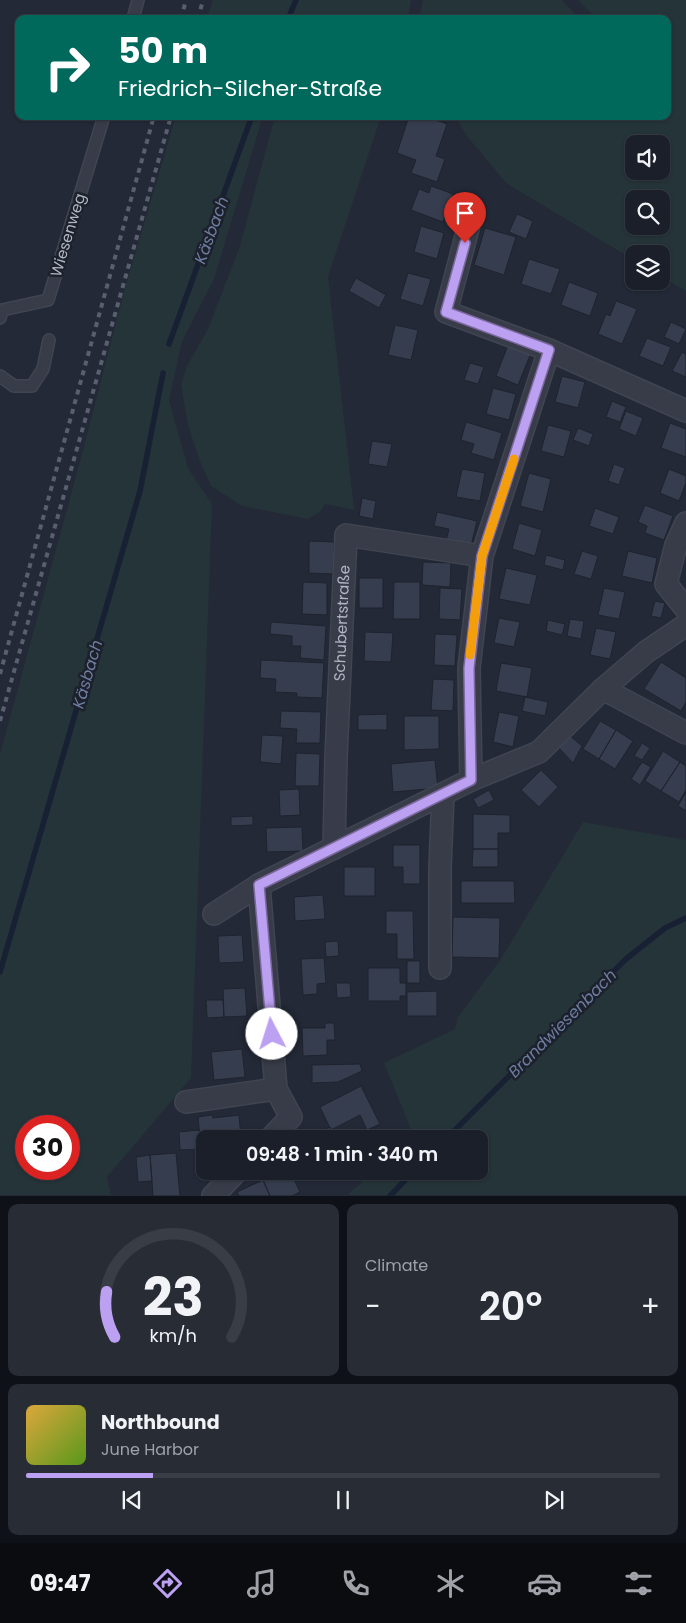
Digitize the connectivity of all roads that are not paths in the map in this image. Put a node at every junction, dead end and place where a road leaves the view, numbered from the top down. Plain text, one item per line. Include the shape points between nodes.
1 (138, 0) edge
2 (134, 15) edge
3 (103, 120) edge
4 (469, 226) dead end
5 (0, 318) edge
6 (49, 340) dead end
7 (549, 350) junction
8 (0, 376) edge
9 (686, 411) edge
10 (686, 523) edge
11 (482, 556) junction
12 (686, 608) edge
13 (686, 625) edge
14 (603, 689) junction
15 (686, 733) edge
16 (471, 780) junction
17 (443, 795) junction
18 (334, 848) junction
19 (259, 885) junction
20 (214, 914) dead end
21 (440, 968) dead end
22 (276, 1089) junction
23 (186, 1102) dead end
24 (279, 1130) edge
25 (228, 1180) edge
26 (213, 1196) edge

1 - 2 lane
3 - 5 lane, Wiesenweg via 48,300 2,310
4 - 7 street via 446,312
6 - 8 lane via 43,369 32,386 14,386
7 - 9 street
7 - 11 street
10 - 12 street via 676,545 666,584
11 - 16 street via 469,668
11 - 18 street, Schubertstraße via 346,535
13 - 14 street via 646,652
14 - 15 street
14 - 16 street via 539,752
16 - 17 street
17 - 18 street
17 - 21 street
18 - 19 street
19 - 20 street
19 - 22 street
22 - 23 street
22 - 24 street via 292,1117
25 - 26 street

